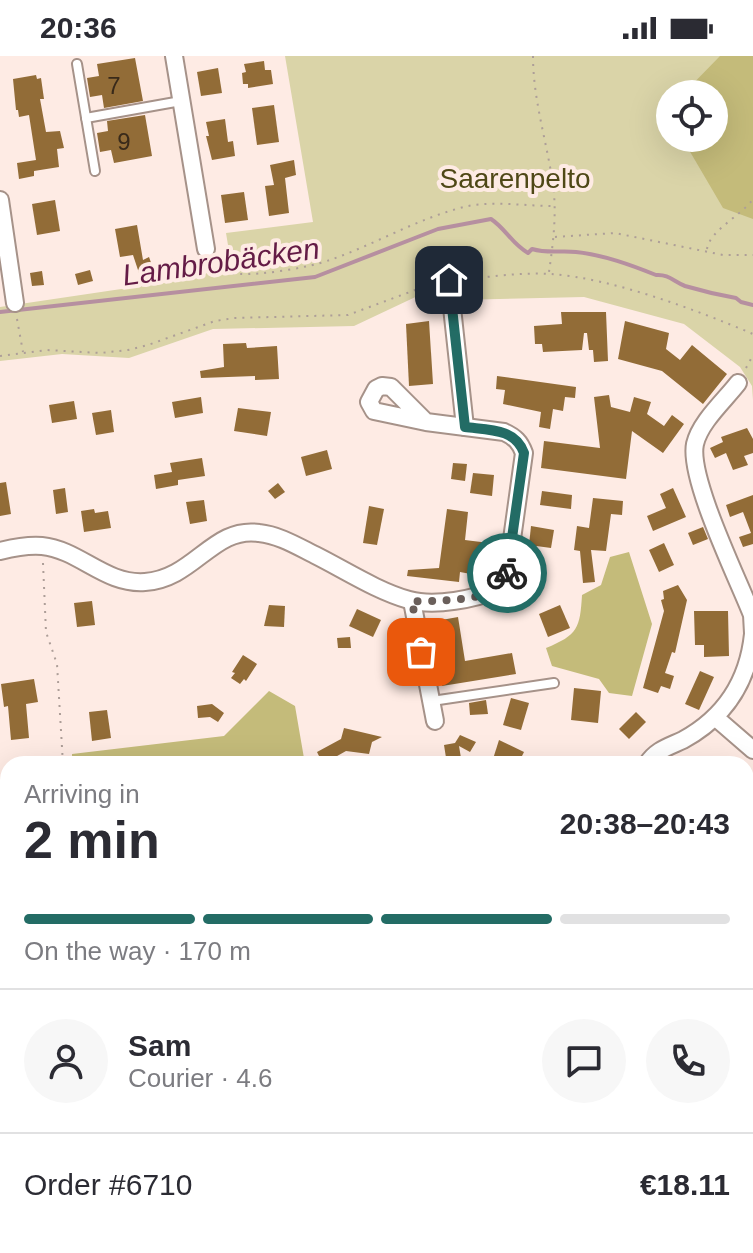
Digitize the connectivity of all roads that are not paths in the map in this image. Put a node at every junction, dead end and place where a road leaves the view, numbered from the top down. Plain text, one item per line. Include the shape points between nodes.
1 (174, 56) edge
2 (77, 64) dead end
3 (181, 101) junction
4 (86, 118) junction
5 (95, 171) dead end
6 (0, 200) edge
7 (206, 249) road end
8 (449, 280) road end
9 (16, 311) road end
10 (738, 383) road end
11 (426, 422) dead end
12 (465, 427) junction
13 (0, 551) edge
14 (412, 601) junction
15 (753, 634) edge
16 (554, 683) dead end
17 (431, 702) junction
18 (716, 718) junction
19 (435, 721) dead end
20 (753, 750) edge
21 (653, 756) edge

1 - 3 street
2 - 4 lane
3 - 4 lane
3 - 7 street
4 - 5 lane
6 - 9 street
8 - 12 street
10 - 15 street via 694,447 706,501 752,615
11 - 12 street
12 - 14 street via 504,432 524,453 505,583 492,592
13 - 14 street via 43,546 115,579 146,582 176,575 237,533 263,533
14 - 17 street
15 - 18 street via 744,675
16 - 17 lane
17 - 19 street
18 - 20 street
18 - 21 street

